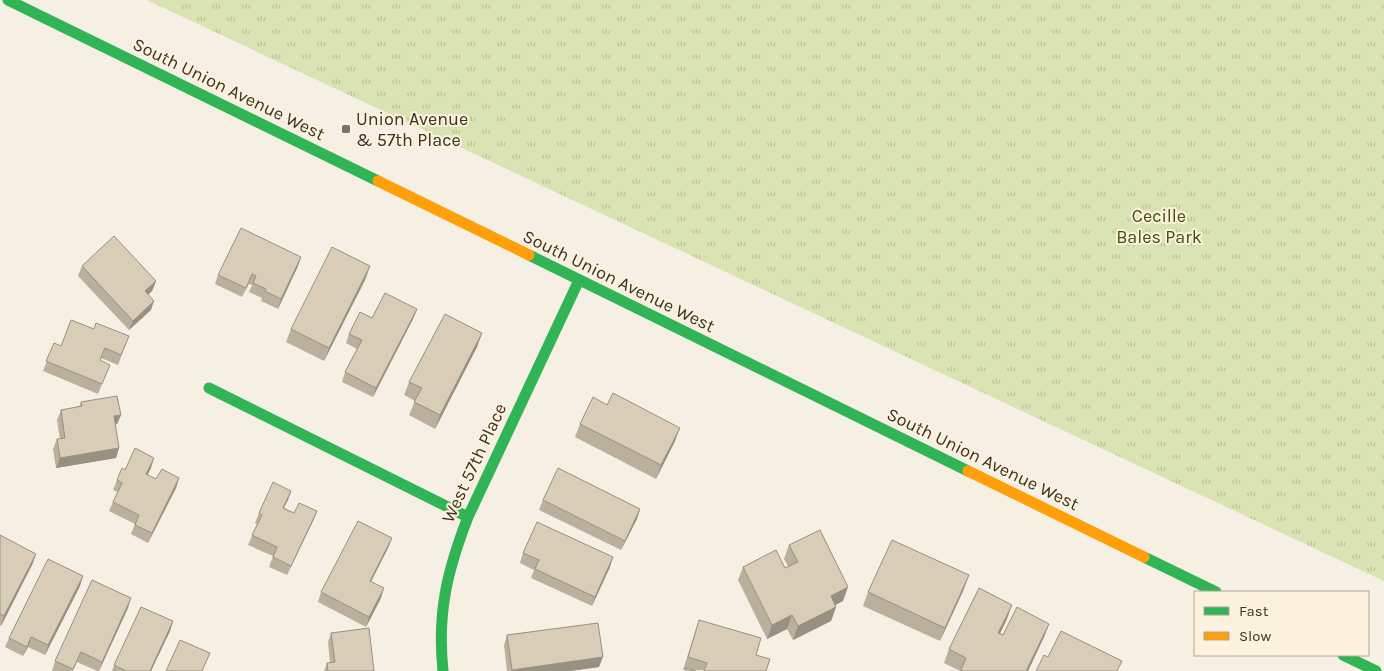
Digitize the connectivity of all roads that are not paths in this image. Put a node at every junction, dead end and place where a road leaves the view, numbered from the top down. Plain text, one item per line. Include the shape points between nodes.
1 (8, 0) edge
2 (579, 280) junction
3 (209, 388) dead end
4 (468, 517) junction
5 (1214, 591) edge
6 (1345, 656) edge
7 (442, 671) edge
8 (1376, 671) edge

1 - 2 street, South Union Avenue West
2 - 4 street, West 57th Place
2 - 5 street, South Union Avenue West
3 - 4 street
4 - 7 street, West 57th Place via 454,549 444,593
6 - 8 street

